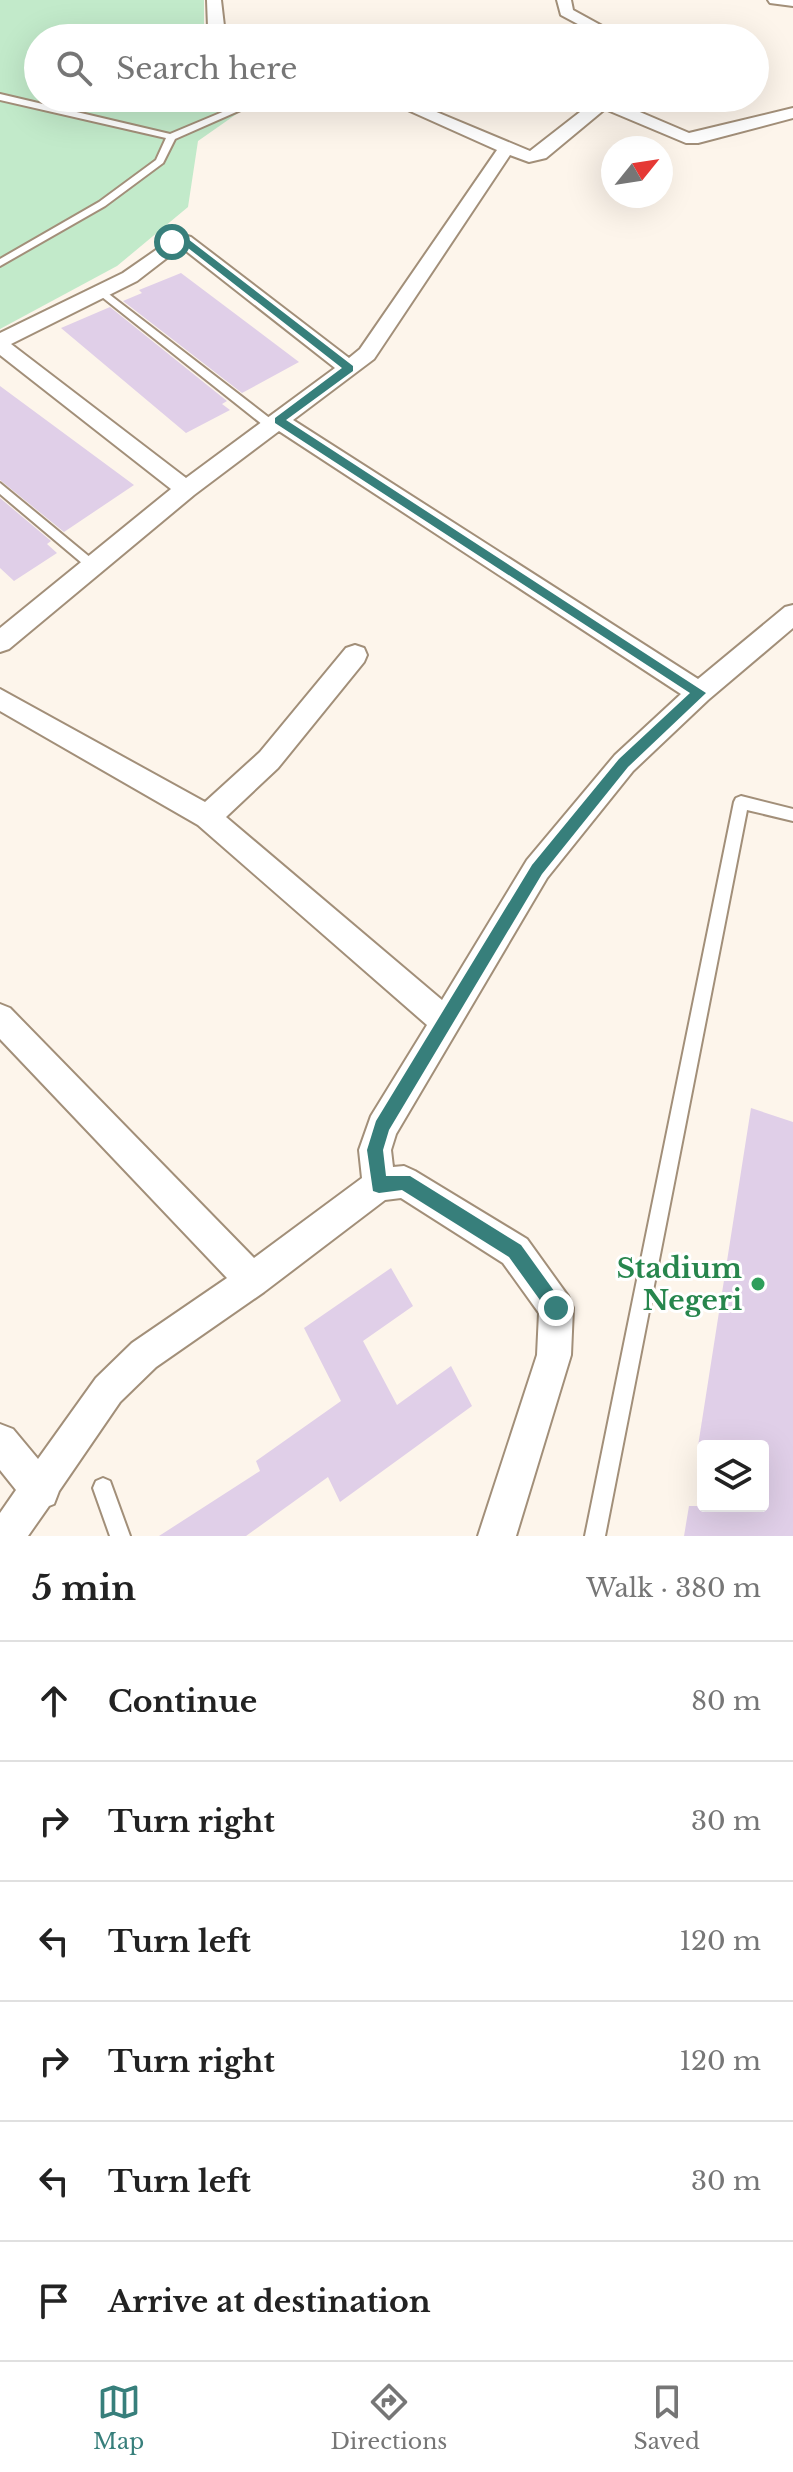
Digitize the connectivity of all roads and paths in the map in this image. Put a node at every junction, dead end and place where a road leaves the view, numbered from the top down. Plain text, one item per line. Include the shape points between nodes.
1 (214, 0) edge
2 (564, 0) edge
3 (775, 0) edge
4 (793, 2) edge
5 (216, 24) edge
6 (587, 24) edge
7 (0, 97) edge
8 (24, 103) edge
9 (64, 112) edge
10 (231, 112) edge
11 (426, 112) edge
12 (591, 112) edge
13 (631, 112) edge
14 (793, 113) edge
15 (171, 137) junction
16 (506, 149) junction
17 (0, 263) edge
18 (101, 291) junction
19 (0, 343) edge
20 (349, 368) junction
21 (276, 423) junction
22 (0, 487) edge
23 (186, 489) junction
24 (93, 566) junction
25 (793, 614) edge
26 (1, 638) edge
27 (355, 655) dead end
28 (699, 693) junction
29 (0, 699) edge
30 (793, 815) edge
31 (207, 817) junction
32 (0, 1018) edge
33 (446, 1022) junction
34 (379, 1185) junction
35 (252, 1280) junction
36 (0, 1442) edge
37 (103, 1488) dead end
38 (41, 1491) junction
39 (6, 1536) edge
40 (120, 1536) edge
41 (497, 1536) edge
42 (595, 1536) edge

1 - 5 street
2 - 6 street via 566,12
3 - 4 street
7 - 8 lane
9 - 15 lane
10 - 15 lane
11 - 16 street
12 - 16 street via 540,154 529,157
13 - 14 street via 686,138
15 - 17 lane via 160,161 126,187
16 - 20 street via 367,354
18 - 19 street
18 - 20 street via 130,277 172,242 185,241
18 - 21 lane
19 - 23 street
20 - 21 street
21 - 23 street
21 - 28 street
22 - 24 lane
23 - 24 street
24 - 26 street
25 - 28 street
27 - 31 street via 269,760
28 - 33 street via 624,763 537,869
29 - 31 street
30 - 42 lane via 741,802
31 - 33 street
32 - 35 street
33 - 34 street via 382,1127 375,1150
34 - 35 street
34 - 41 street via 404,1182 515,1251 556,1308 554,1355
35 - 38 street via 144,1355 108,1390
36 - 38 street
37 - 40 lane
38 - 39 street

